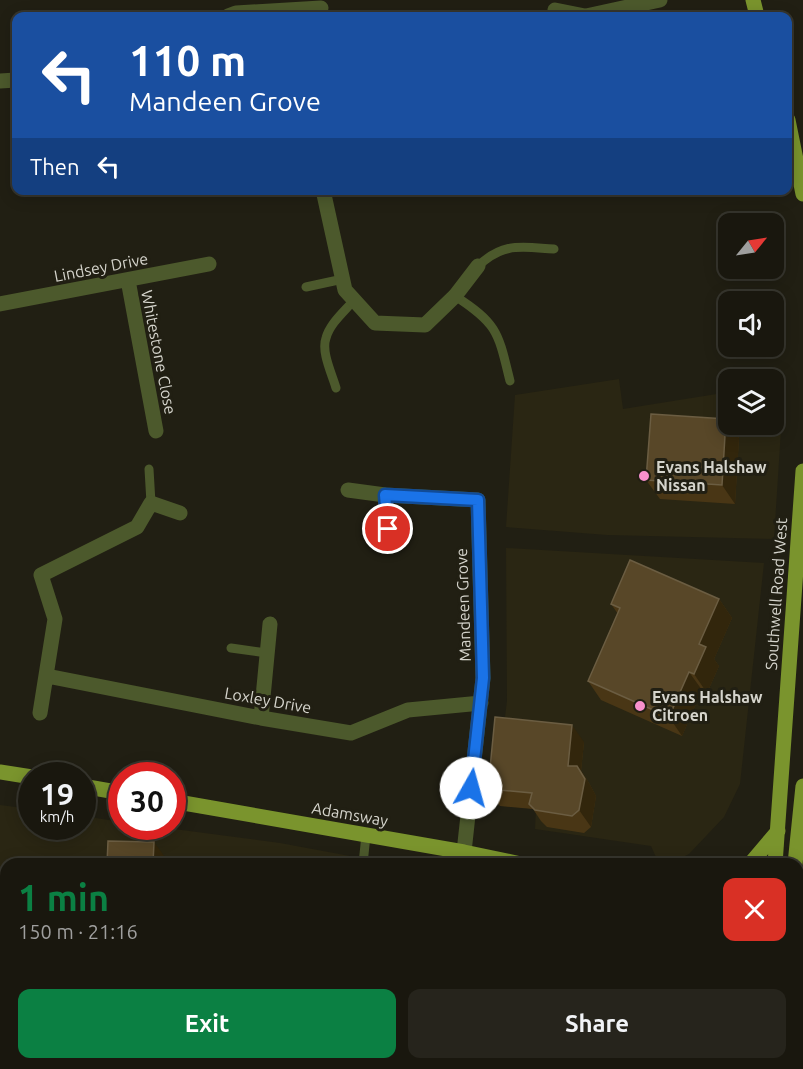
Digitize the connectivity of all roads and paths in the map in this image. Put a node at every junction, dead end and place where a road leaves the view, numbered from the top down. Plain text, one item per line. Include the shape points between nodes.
1 (660, 0) edge
2 (321, 8) edge
3 (555, 10) dead end
4 (253, 12) edge
5 (565, 12) edge
6 (604, 12) edge
7 (792, 140) edge
8 (803, 194) edge
9 (324, 195) edge
10 (554, 249) dead end
11 (209, 264) dead end
12 (477, 266) joint
13 (343, 279) junction
14 (128, 280) junction
15 (306, 287) dead end
16 (455, 296) junction
17 (354, 300) junction
18 (0, 304) edge
19 (510, 381) dead end
20 (336, 388) dead end
21 (156, 431) dead end
22 (149, 469) dead end
23 (803, 471) edge
24 (348, 490) dead end
25 (385, 495) junction
26 (151, 503) junction
27 (180, 513) dead end
28 (390, 546) dead end
29 (270, 624) dead end
30 (231, 648) dead end
31 (267, 653) junction
32 (47, 676) junction
33 (481, 703) junction
34 (40, 713) dead end
35 (261, 718) junction
36 (0, 772) edge
37 (18, 775) edge
38 (803, 786) edge
39 (186, 803) edge
40 (778, 831) junction
41 (366, 835) junction
42 (464, 852) junction
43 (364, 858) edge
44 (492, 858) edge
45 (755, 858) edge
46 (776, 858) edge
47 (796, 858) edge

1 - 6 street
2 - 4 street
3 - 5 street
7 - 8 main road
9 - 13 street
10 - 12 lane via 510,247 491,254
11 - 14 street, Lindsey Drive
12 - 16 street
13 - 15 lane
13 - 17 street via 345,290
14 - 18 street, Lindsey Drive
14 - 21 street, Whitestone Close
16 - 17 street via 425,325 375,323
16 - 19 lane via 492,325
17 - 20 lane via 325,339
22 - 26 lane
23 - 40 main road, Southwell Road West
24 - 25 street
25 - 28 street
25 - 33 street, Mandeen Grove via 478,500
26 - 27 street
26 - 32 street via 137,527 41,575 56,619
29 - 31 street
30 - 31 lane
31 - 35 street
32 - 34 street
32 - 35 street, Loxley Drive
33 - 35 street, Loxley Drive via 408,710 351,733
33 - 42 street, Mandeen Grove
36 - 37 main road
38 - 47 main road
39 - 41 main road, Adamsway
40 - 45 main road
40 - 46 main road, Southwell Road West
41 - 42 main road, Adamsway
41 - 43 lane
42 - 44 main road, Adamsway

